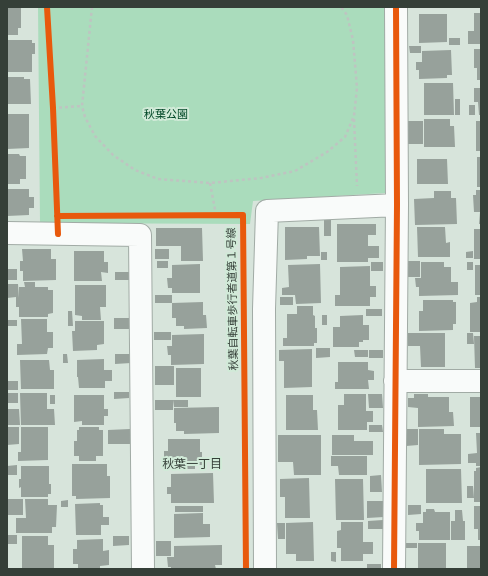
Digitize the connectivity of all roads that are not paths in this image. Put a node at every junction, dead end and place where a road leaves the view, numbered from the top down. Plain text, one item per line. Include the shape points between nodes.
1 (396, 7) edge
2 (397, 205) junction
3 (7, 233) edge
4 (395, 381) junction
5 (481, 381) edge
6 (143, 569) edge
7 (264, 569) edge
8 (394, 569) edge

1 - 2 street
2 - 4 street
2 - 7 street via 267,211 264,309
3 - 6 street via 140,235
4 - 5 street
4 - 8 street

